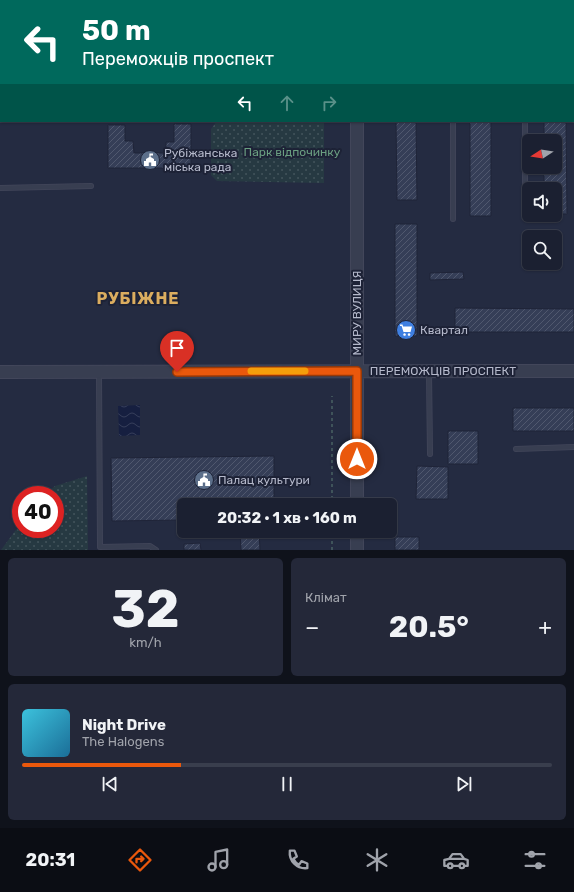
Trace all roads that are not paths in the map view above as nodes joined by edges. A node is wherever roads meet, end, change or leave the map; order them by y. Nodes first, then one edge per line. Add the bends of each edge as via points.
1 (357, 122) edge
2 (453, 122) edge
3 (525, 122) edge
4 (524, 182) edge
5 (91, 186) dead end
6 (0, 188) edge
7 (452, 219) dead end
8 (357, 371) junction
9 (428, 371) junction
10 (574, 371) edge
11 (0, 372) edge
12 (99, 372) junction
13 (574, 447) edge
14 (516, 449) dead end
15 (430, 454) dead end
16 (357, 498) edge
17 (357, 538) edge
18 (156, 550) edge
19 (357, 550) edge

1 - 8 street, МИРУ ВУЛИЦЯ
2 - 7 lane
3 - 4 lane
5 - 6 lane
8 - 9 street, ПЕРЕМОЖЦІВ ПРОСПЕКТ
8 - 12 street, ПЕРЕМОЖЦІВ ПРОСПЕКТ
8 - 16 street, МИРУ ВУЛИЦЯ
9 - 10 street, ПЕРЕМОЖЦІВ ПРОСПЕКТ
9 - 15 lane
11 - 12 street, ПЕРЕМОЖЦІВ ПРОСПЕКТ
12 - 18 lane via 100,546 150,546
13 - 14 lane
17 - 19 street

